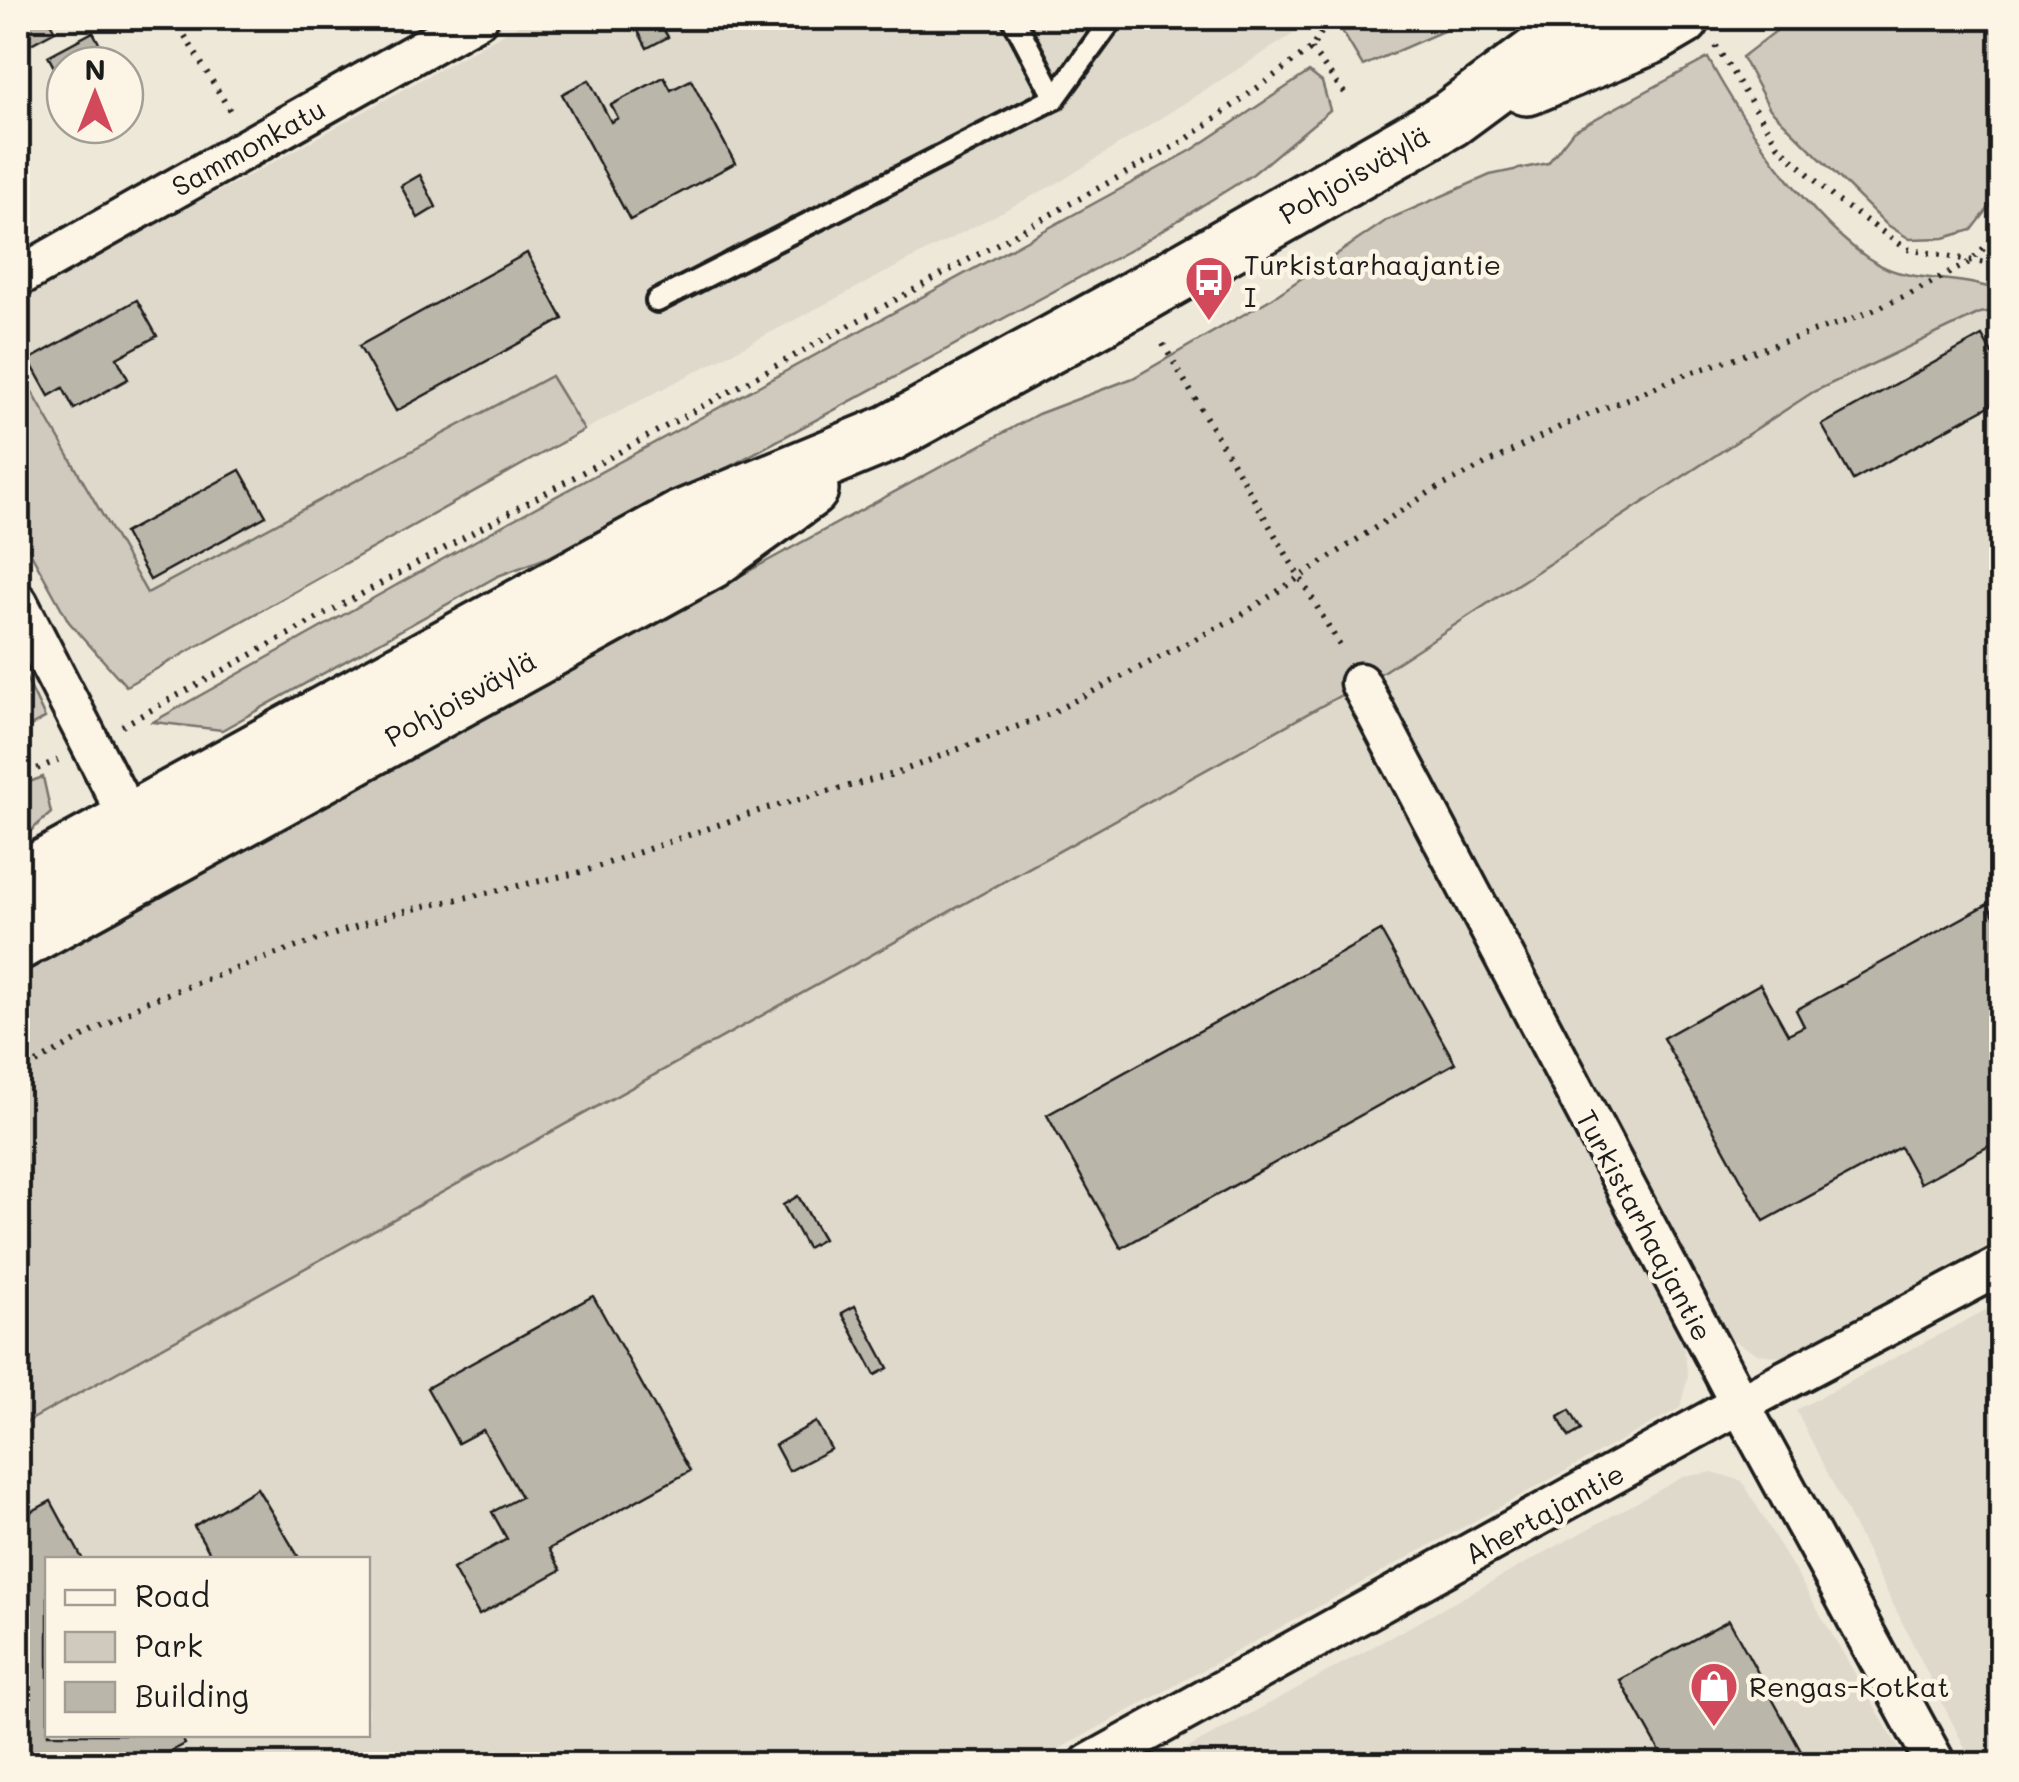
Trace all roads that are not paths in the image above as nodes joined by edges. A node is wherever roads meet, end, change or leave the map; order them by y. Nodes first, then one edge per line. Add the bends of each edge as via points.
1 (478, 18) edge
2 (1013, 18) edge
3 (1112, 18) edge
4 (1587, 18) edge
5 (1698, 31) edge
6 (1055, 98) junction
7 (1450, 119) junction
8 (18, 276) edge
9 (658, 301) dead end
10 (890, 432) junction
11 (18, 603) edge
12 (1360, 682) road end
13 (129, 818) junction
14 (154, 866) junction
15 (18, 882) edge
16 (18, 942) edge
17 (2002, 1265) edge
18 (1740, 1404) junction
19 (1089, 1764) edge
20 (1936, 1764) edge

1 - 8 street, Sammonkatu
2 - 6 lane
3 - 6 lane
4 - 7 main road, Pohjoisväylä
5 - 7 main road, Pohjoisväylä via 1653,35
6 - 9 lane
7 - 10 main road, Pohjoisväylä
10 - 13 main road, Pohjoisväylä via 681,520
10 - 14 main road, Pohjoisväylä via 710,560
11 - 13 street
12 - 18 street, Turkistarhaajantie
13 - 14 street
13 - 15 main road, Pohjoisväylä
14 - 16 main road, Pohjoisväylä
17 - 18 street, Ahertajantie
18 - 19 street, Ahertajantie
18 - 20 street, Turkistarhaajantie

